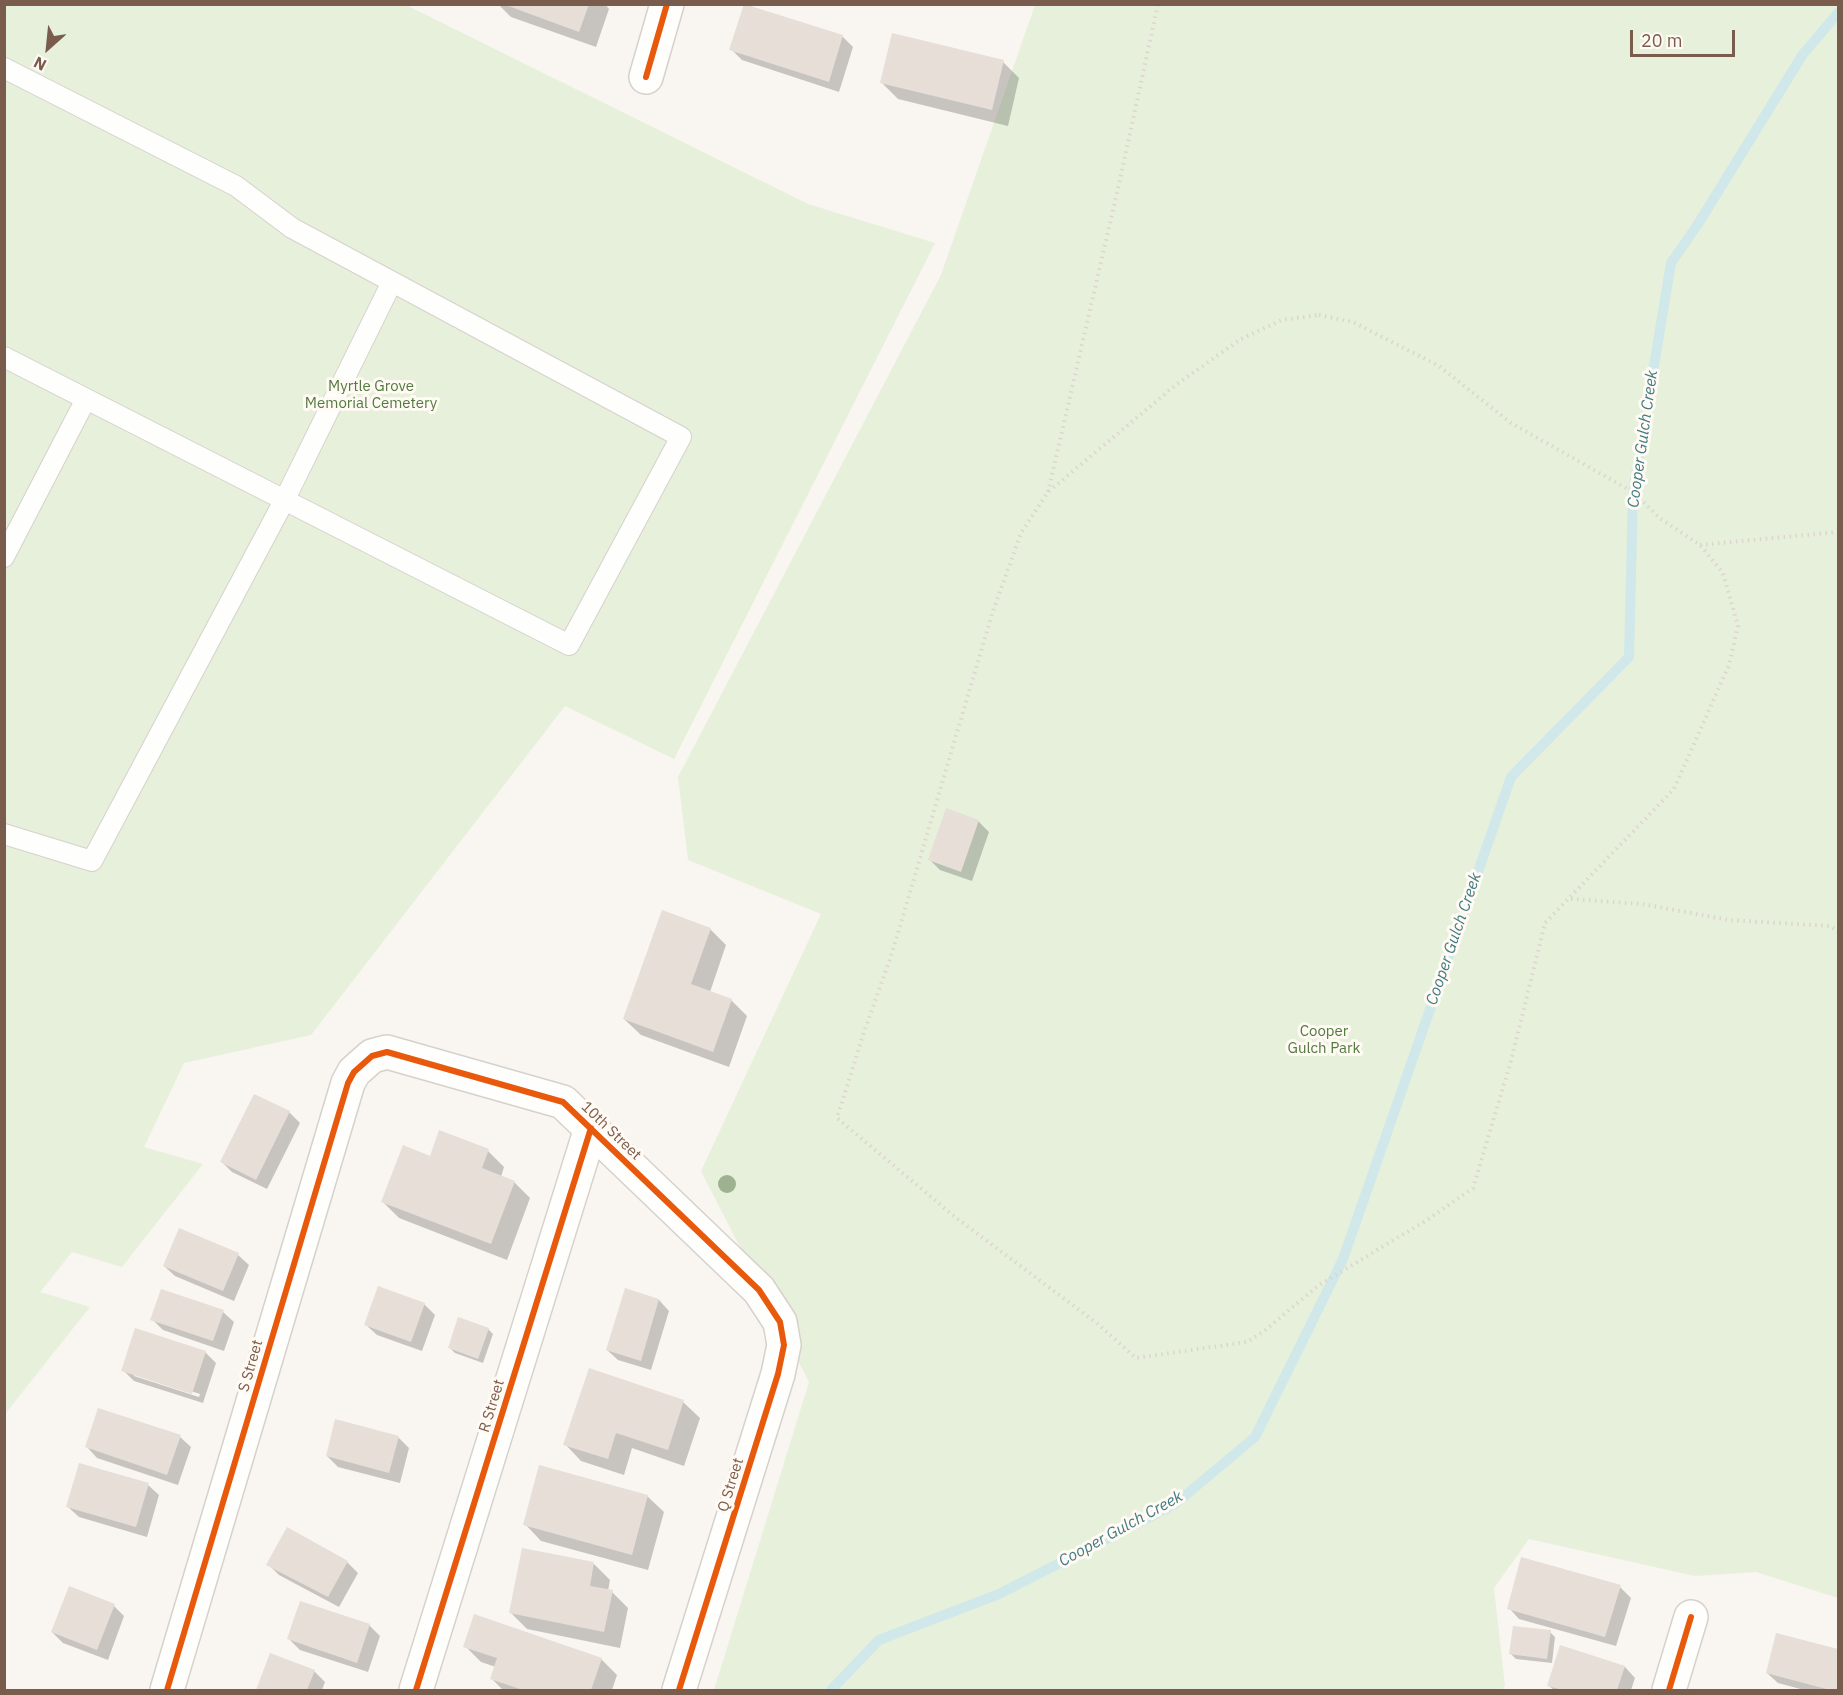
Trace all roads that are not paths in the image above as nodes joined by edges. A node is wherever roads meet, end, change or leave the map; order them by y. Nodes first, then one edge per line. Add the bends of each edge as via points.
1 (667, 4) edge
2 (4, 68) edge
3 (646, 77) dead end
4 (392, 282) junction
5 (4, 357) edge
6 (86, 399) junction
7 (284, 501) junction
8 (4, 556) edge
9 (4, 834) edge
10 (372, 1056) joint
11 (591, 1128) junction
12 (759, 1290) joint
13 (1691, 1617) dead end
14 (167, 1690) edge
15 (416, 1690) edge
16 (679, 1690) edge
17 (1669, 1690) edge

1 - 3 street
2 - 4 lane via 236,186 292,228
4 - 7 lane
4 - 7 lane via 681,437 569,645
5 - 6 lane
6 - 7 lane
6 - 8 lane
7 - 9 lane via 92,861
10 - 11 street, 10th Street via 387,1052 401,1055 563,1102
10 - 14 street, S Street via 348,1083
11 - 12 street, 10th Street
11 - 15 street, R Street
12 - 16 street, Q Street via 780,1322 784,1345
13 - 17 street

